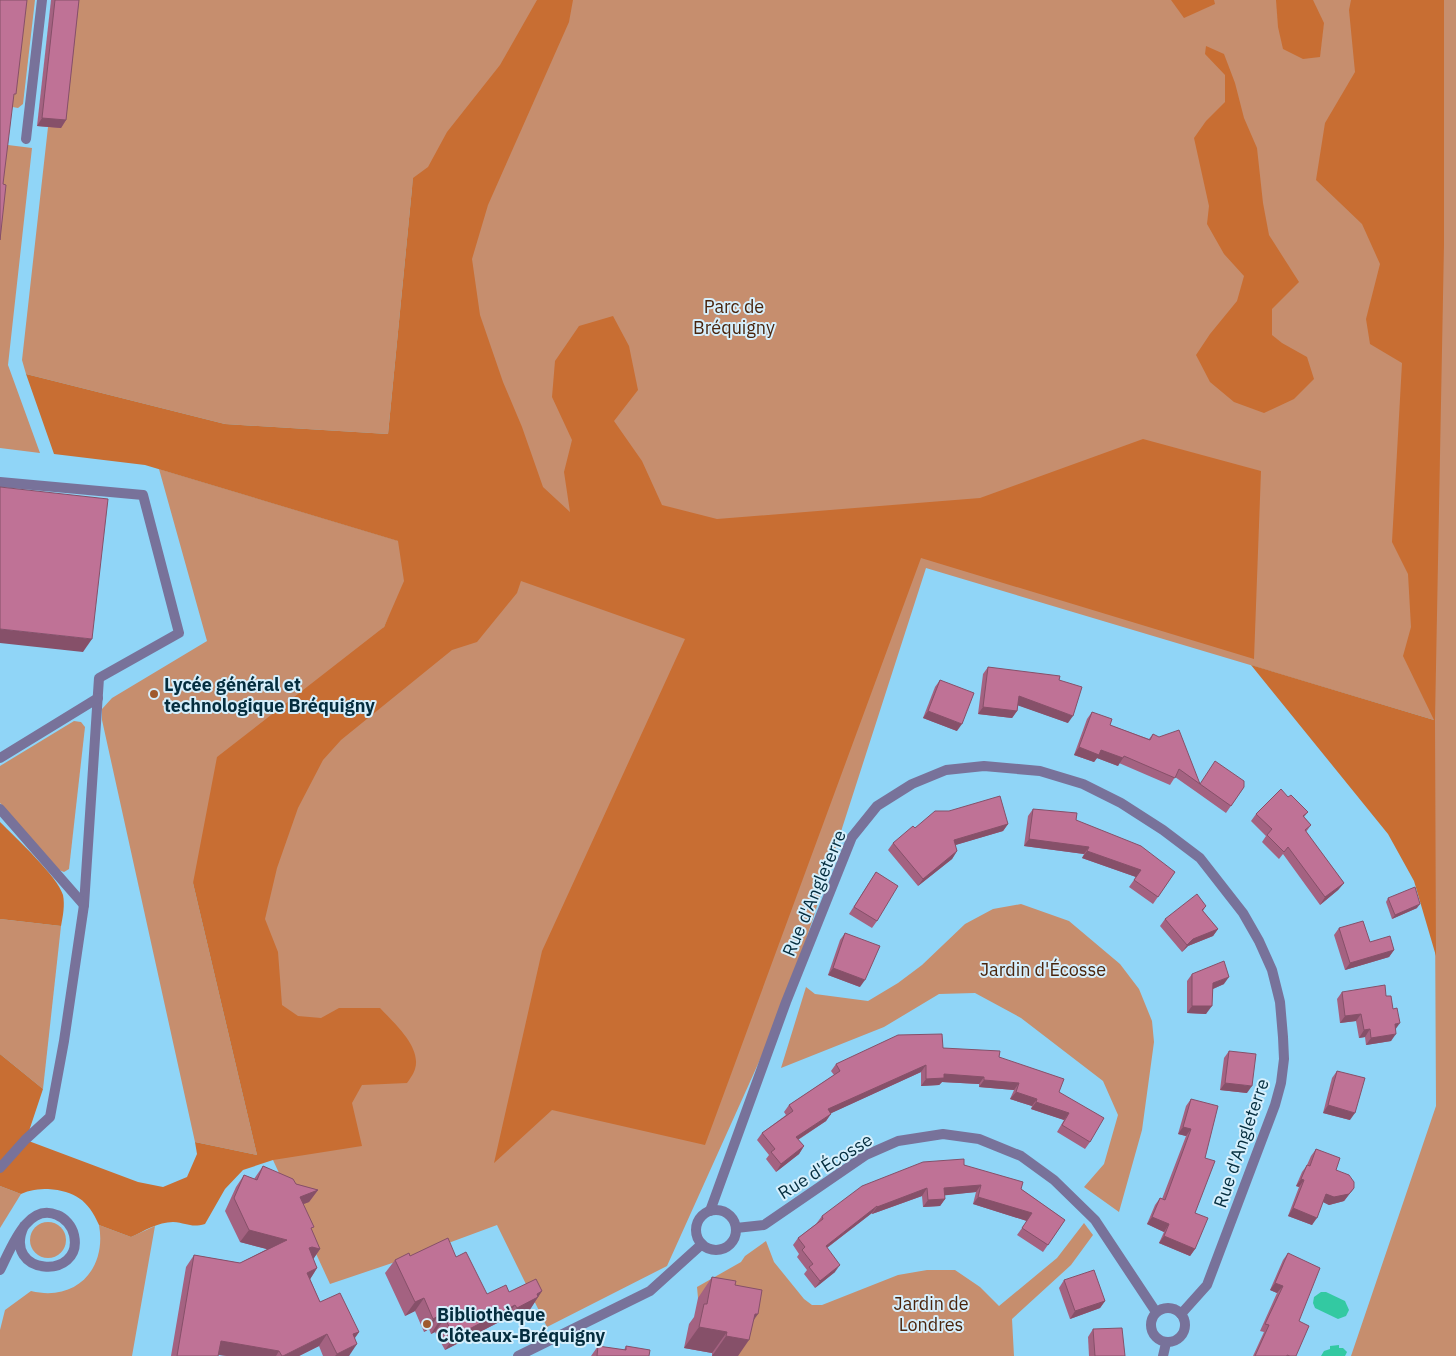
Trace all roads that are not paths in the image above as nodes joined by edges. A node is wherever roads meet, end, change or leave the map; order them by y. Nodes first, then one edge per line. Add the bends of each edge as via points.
1 (42, 0) edge
2 (26, 139) dead end
3 (0, 482) edge
4 (98, 698) junction
5 (0, 758) edge
6 (0, 809) edge
7 (84, 905) junction
8 (0, 1168) edge
9 (710, 1211) junction
10 (24, 1226) junction
11 (736, 1228) junction
12 (702, 1244) junction
13 (0, 1270) edge
14 (1156, 1312) junction
15 (1181, 1314) junction
16 (1166, 1343) junction
17 (518, 1356) edge
18 (1163, 1356) edge

1 - 2 street
3 - 4 street via 143,495 179,633 99,678
4 - 5 street
4 - 7 street
6 - 7 street
7 - 8 street via 50,1117
9 - 11 street via 724,1212
9 - 12 street via 703,1215 696,1230
9 - 15 street, Rue d'Angleterre via 786,1002 852,837 877,806 912,784 946,770 984,766 1040,771 1083,784 1121,803 1200,858 1242,913 1272,970 1284,1036 1281,1082 1275,1105 1207,1285
10 - 10 street via 38,1214 56,1214 64,1219 74,1234 72,1252 66,1260 52,1267 32,1263 26,1259 20,1246 20,1232
10 - 13 street
11 - 12 street via 731,1244 725,1248 709,1249
11 - 14 street, Rue d'Écosse via 764,1225 866,1155 898,1141 943,1134 979,1139 1021,1156 1054,1180 1095,1220
12 - 17 street via 650,1292
14 - 15 street via 1166,1308
14 - 16 street via 1150,1322 1152,1334
15 - 16 street via 1185,1325 1182,1336
16 - 18 street

